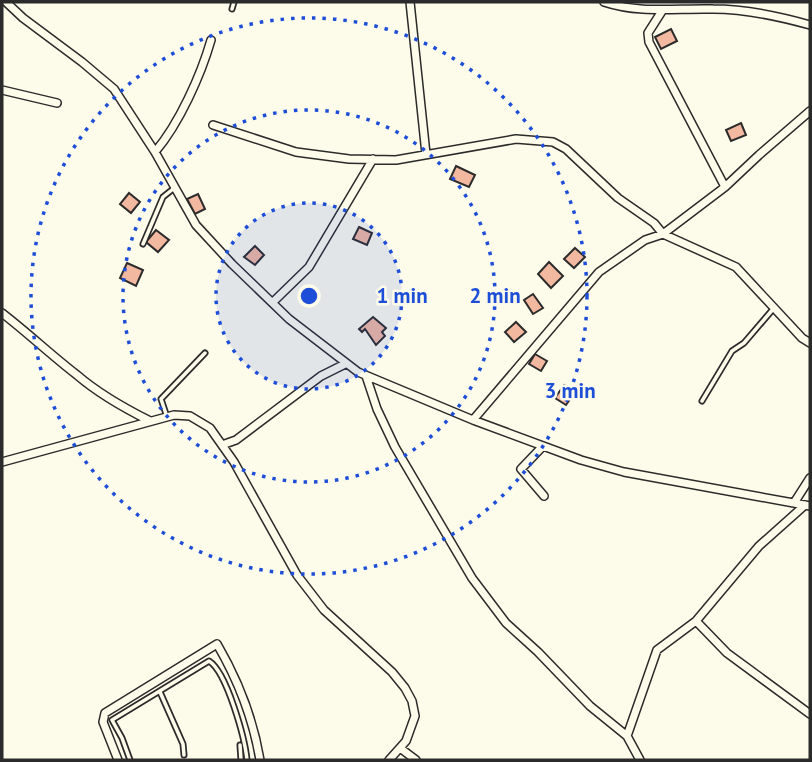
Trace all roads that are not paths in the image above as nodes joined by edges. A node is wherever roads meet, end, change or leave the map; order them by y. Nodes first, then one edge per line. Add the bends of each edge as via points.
1 (6, 2) edge
2 (234, 2) edge
3 (410, 2) edge
4 (604, 2) edge
5 (233, 9) dead end
6 (662, 11) junction
7 (810, 25) edge
8 (211, 40) dead end
9 (2, 90) edge
10 (57, 103) dead end
11 (810, 111) edge
12 (213, 125) dead end
13 (155, 152) junction
14 (426, 154) junction
15 (373, 159) junction
16 (725, 187) junction
17 (174, 188) junction
18 (663, 234) junction
19 (143, 244) dead end
20 (273, 302) junction
21 (774, 308) junction
22 (2, 313) edge
23 (810, 343) edge
24 (205, 353) dead end
25 (345, 364) junction
26 (366, 376) junction
27 (702, 401) dead end
28 (167, 417) junction
29 (151, 421) junction
30 (473, 421) junction
31 (222, 444) junction
32 (543, 446) junction
33 (2, 462) edge
34 (810, 478) edge
35 (544, 495) dead end
36 (794, 503) junction
37 (808, 506) edge
38 (696, 621) junction
39 (160, 692) junction
40 (810, 714) edge
41 (627, 736) junction
42 (240, 745) dead end
43 (400, 748) junction
44 (184, 755) dead end
45 (118, 760) edge
46 (130, 760) edge
47 (242, 760) edge
48 (247, 760) edge
49 (260, 760) edge
50 (389, 760) edge
51 (416, 760) edge
52 (640, 760) edge

1 - 13 street via 114,89
2 - 5 lane
3 - 14 street
4 - 6 street
6 - 7 street via 744,10
6 - 16 street via 648,33 649,42
8 - 13 street via 198,78
9 - 10 street
11 - 16 street
12 - 15 street via 323,158
13 - 17 street
14 - 15 street
14 - 18 street via 516,139 553,142
15 - 20 street via 309,267
16 - 18 street
17 - 19 lane via 163,197
17 - 20 street via 197,225
18 - 21 street via 736,267
18 - 30 street via 645,240 599,272
20 - 25 street
21 - 23 street
21 - 27 lane via 733,351
22 - 29 street via 101,393
24 - 28 lane via 162,400
25 - 26 street
25 - 31 street via 321,376 236,440
26 - 30 street
26 - 41 street via 395,447 472,578 506,623
28 - 29 street
28 - 31 street via 190,416 210,428
29 - 33 street
30 - 32 street
31 - 43 street via 298,575 324,610 405,688 415,716
32 - 35 street via 521,469
32 - 36 street via 624,472
34 - 36 street
36 - 37 street
37 - 38 street via 759,546
38 - 40 street via 727,653
38 - 41 street via 657,650
39 - 44 lane
39 - 46 lane via 112,720
39 - 48 lane via 212,662 237,714
41 - 52 street
42 - 47 lane
43 - 50 street
43 - 51 street
45 - 49 street via 103,722 105,713 218,643 245,703

